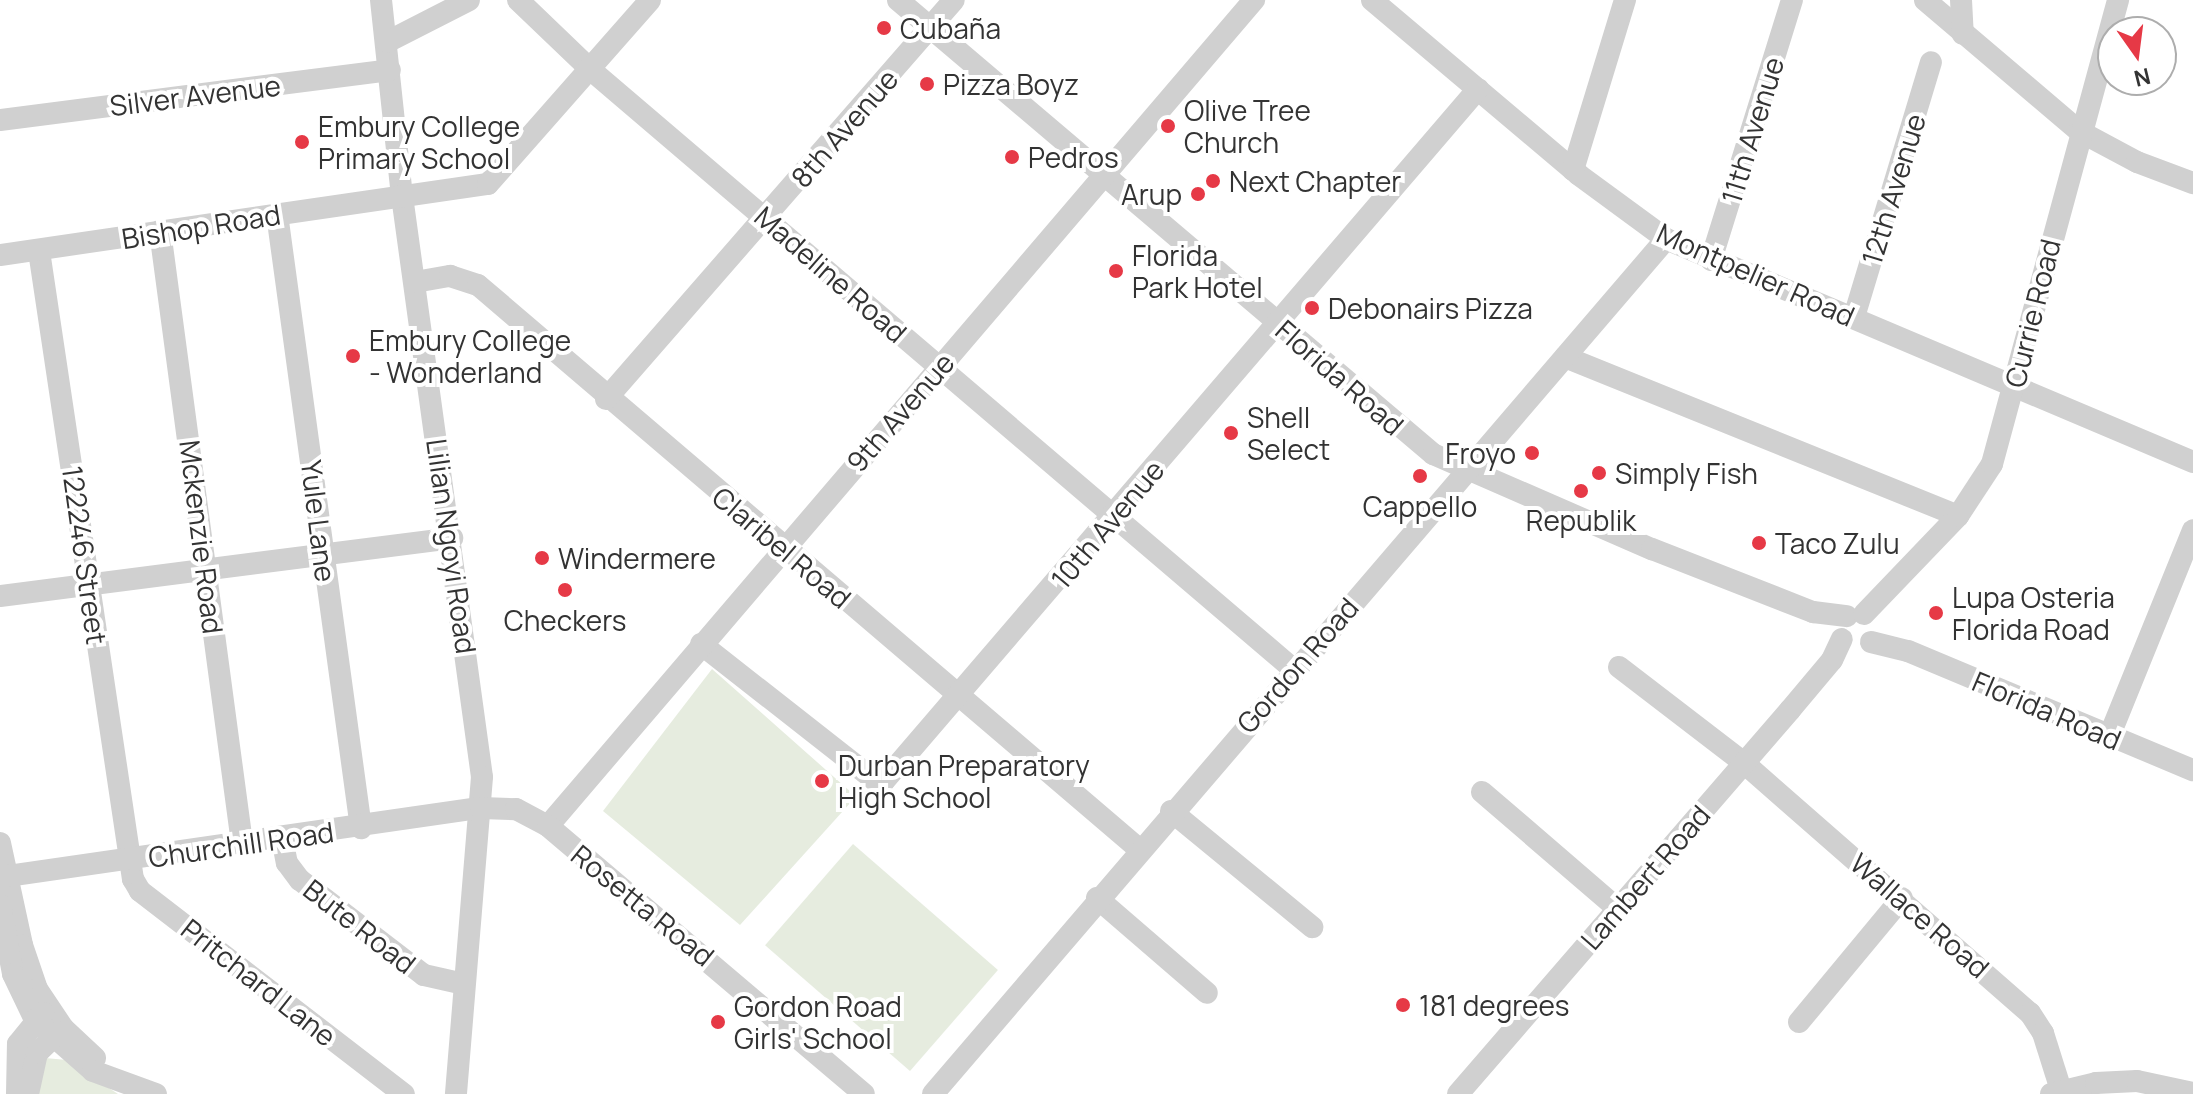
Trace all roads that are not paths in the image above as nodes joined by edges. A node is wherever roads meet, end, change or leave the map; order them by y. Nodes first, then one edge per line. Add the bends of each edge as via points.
1 (381, 0) edge
2 (469, 0) edge
3 (518, 0) edge
4 (650, 0) edge
5 (898, 0) edge
6 (954, 0) edge
7 (1254, 0) edge
8 (1372, 0) edge
9 (1625, 0) edge
10 (1792, 0) edge
11 (1925, 0) edge
12 (1961, 0) edge
13 (2118, 0) edge
14 (930, 28) junction
15 (1963, 34) junction
16 (387, 42) junction
17 (1931, 62) dead end
18 (390, 70) junction
19 (591, 70) junction
20 (1478, 89) junction
21 (0, 120) edge
22 (2079, 131) junction
23 (1573, 170) junction
24 (1104, 176) junction
25 (2193, 183) edge
26 (402, 196) junction
27 (277, 214) junction
28 (766, 218) junction
29 (160, 231) junction
30 (1666, 239) junction
31 (39, 251) junction
32 (0, 255) edge
33 (1711, 260) junction
34 (415, 282) junction
35 (1854, 317) junction
36 (1279, 323) junction
37 (1565, 357) junction
38 (940, 366) junction
39 (2012, 384) junction
40 (606, 399) junction
41 (2193, 462) edge
42 (1465, 472) junction
43 (1113, 516) junction
44 (1958, 516) junction
45 (2193, 530) edge
46 (452, 538) junction
47 (783, 548) junction
48 (323, 555) junction
49 (206, 569) junction
50 (90, 583) junction
51 (0, 596) edge
52 (1855, 634) junction
53 (701, 644) junction
54 (1619, 667) dead end
55 (1293, 669) junction
56 (959, 697) junction
57 (2109, 737) junction
58 (1744, 763) junction
59 (2193, 770) edge
60 (1482, 792) dead end
61 (481, 808) junction
62 (1171, 811) junction
63 (548, 826) junction
64 (361, 828) junction
65 (282, 838) junction
66 (242, 843) junction
67 (1139, 849) junction
68 (126, 860) junction
69 (3, 864) edge
70 (1097, 898) junction
71 (1902, 898) junction
72 (0, 905) edge
73 (1618, 909) junction
74 (1312, 927) dead end
75 (6, 946) junction
76 (0, 974) edge
77 (464, 984) junction
78 (1207, 993) dead end
79 (41, 1014) junction
80 (1799, 1022) dead end
81 (57, 1034) junction
82 (2056, 1092) edge
83 (2193, 1093) edge
84 (17, 1094) edge
85 (28, 1094) edge
86 (156, 1094) edge
87 (404, 1094) edge
88 (456, 1094) edge
89 (864, 1094) edge
90 (933, 1094) edge
91 (1458, 1094) edge

1 - 16 street, Lilian Ngoyi Road
2 - 16 street
3 - 19 street, Madeline Road
4 - 19 street, Bishop Road
5 - 14 street, Florida Road
6 - 14 street, 8th Avenue
7 - 24 street, 9th Avenue
8 - 20 street, Montpelier Road
9 - 23 street
10 - 33 street, 11th Avenue
11 - 15 street
12 - 15 street
13 - 22 street, Currie Road
14 - 24 street, Florida Road
14 - 28 street, 8th Avenue
15 - 22 street
16 - 18 street, Lilian Ngoyi Road
17 - 35 street, 12th Avenue
18 - 21 street, Silver Avenue
18 - 26 street, Lilian Ngoyi Road
19 - 26 street, Bishop Road via 488,184
19 - 28 street, Madeline Road
20 - 23 street, Montpelier Road
20 - 36 street, 10th Avenue
22 - 25 street via 2137,162
22 - 39 street, Currie Road
23 - 30 street, Montpelier Road
24 - 36 street, Florida Road
24 - 38 street, 9th Avenue
26 - 27 street, Bishop Road
26 - 34 street, Lilian Ngoyi Road
27 - 29 street, Bishop Road
27 - 48 street, Yule Lane
28 - 38 street, Madeline Road
28 - 40 street, 8th Avenue
29 - 31 street, Bishop Road
29 - 49 street, Mckenzie Road
30 - 33 street, Montpelier Road
30 - 37 street, Gordon Road
31 - 32 street, Bishop Road
31 - 50 street, 122246 Street
33 - 35 street, Montpelier Road
34 - 40 street, Claribel Road via 450,276 478,285
34 - 46 street, Lilian Ngoyi Road
35 - 39 street, Montpelier Road
36 - 42 street, Florida Road via 1410,438
36 - 43 street, 10th Avenue
37 - 42 street, Gordon Road
37 - 44 street
38 - 43 street, Madeline Road
38 - 47 street, 9th Avenue
39 - 41 street, Montpelier Road
39 - 44 street, Currie Road via 1998,450
40 - 47 street, Claribel Road
42 - 52 street, Florida Road via 1813,612
42 - 55 street, Gordon Road
43 - 55 street, Madeline Road
43 - 56 street, 10th Avenue
44 - 52 street, Currie Road
45 - 57 street
46 - 48 street
46 - 61 street, Lilian Ngoyi Road
47 - 53 street, 9th Avenue
47 - 56 street, Claribel Road
48 - 49 street
48 - 64 street, Yule Lane
49 - 50 street
49 - 66 street, Mckenzie Road
50 - 51 street
50 - 68 street, 122246 Street
52 - 57 street, Florida Road
52 - 58 street, Lambert Road
53 - 56 street, 10th Avenue via 877,782 891,776
53 - 63 street, 9th Avenue
54 - 58 street, Wallace Road
55 - 62 street, Gordon Road
56 - 67 street, Claribel Road
57 - 59 street, Florida Road
58 - 71 street, Wallace Road
58 - 73 street, Lambert Road
60 - 73 street
61 - 63 street, Rosetta Road via 516,809
61 - 64 street, Churchill Road
61 - 77 street, Lilian Ngoyi Road
62 - 67 street, Gordon Road
62 - 74 street
63 - 89 street, Rosetta Road
64 - 65 street, Churchill Road
65 - 66 street, Churchill Road
65 - 77 street, Bute Road via 287,863 300,880 424,975
66 - 68 street, Churchill Road
67 - 70 street, Gordon Road
68 - 69 street, Churchill Road
68 - 87 street, Pritchard Lane via 140,891
69 - 79 street
70 - 78 street
70 - 90 street, Gordon Road
71 - 80 street
71 - 82 street, Wallace Road via 2030,1013 2043,1033
72 - 75 street
73 - 91 street, Lambert Road
75 - 76 street
75 - 79 street
77 - 88 street, Lilian Ngoyi Road
79 - 81 street
79 - 84 street via 18,1044
81 - 85 street via 31,1067
81 - 86 street via 105,1071
82 - 83 street via 2137,1081

